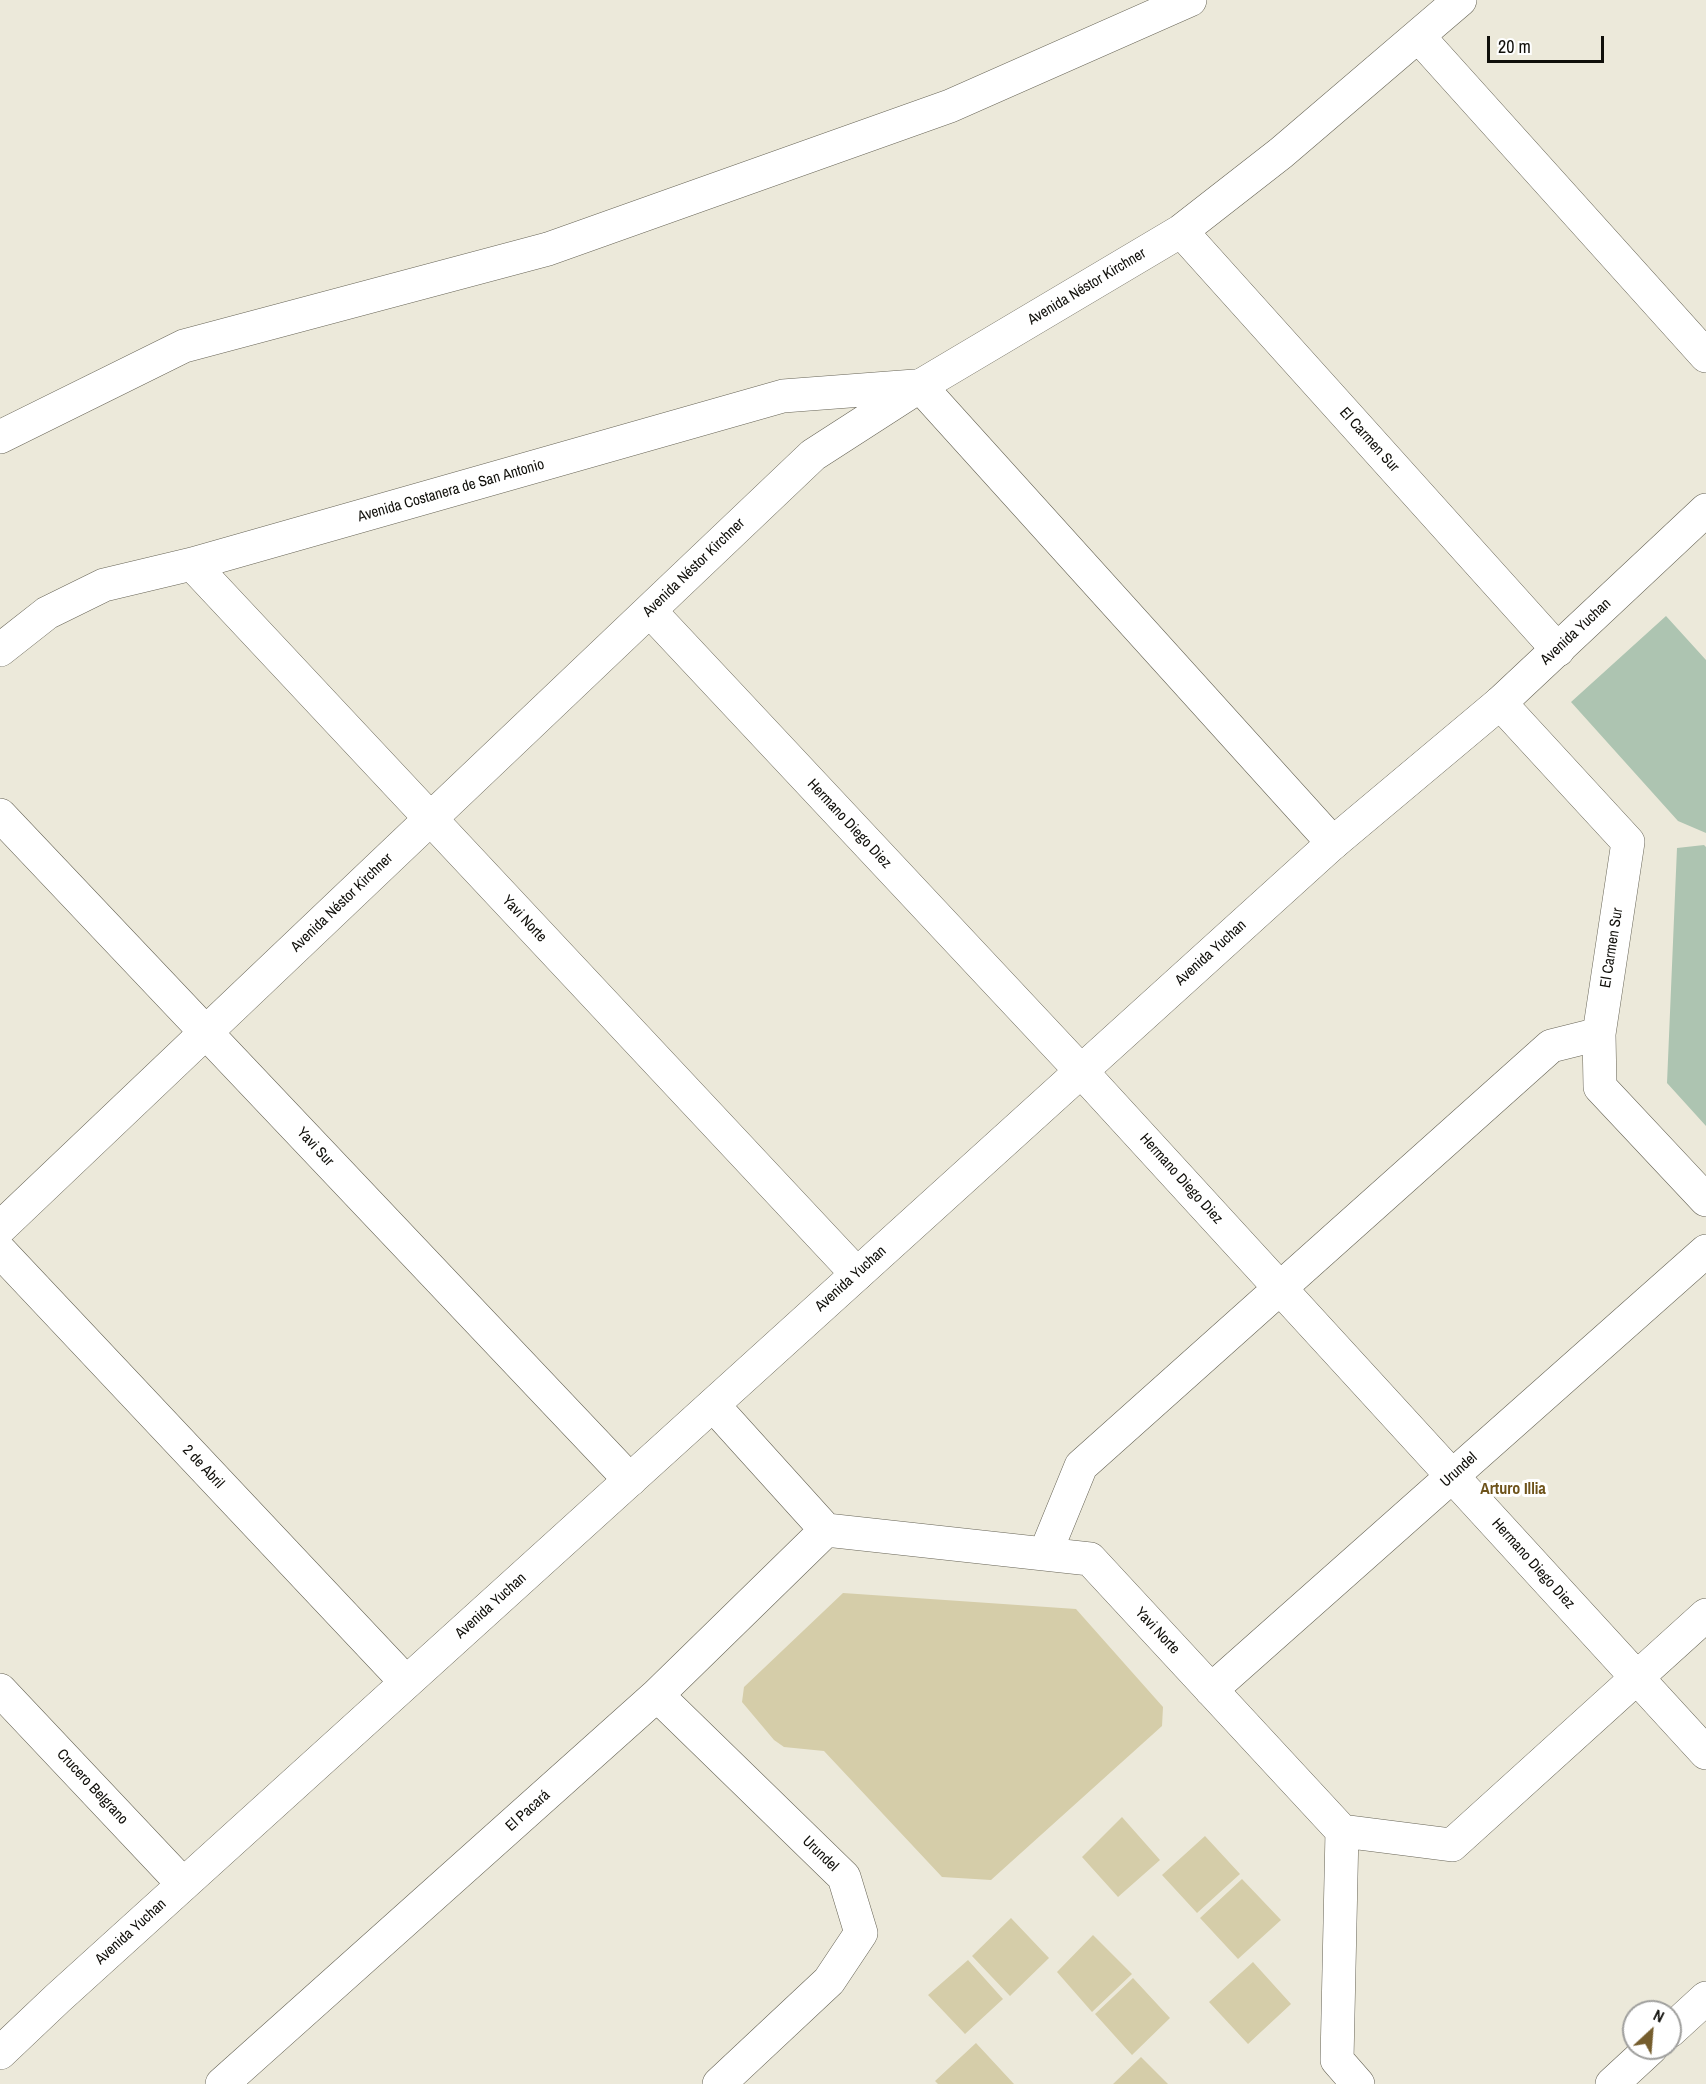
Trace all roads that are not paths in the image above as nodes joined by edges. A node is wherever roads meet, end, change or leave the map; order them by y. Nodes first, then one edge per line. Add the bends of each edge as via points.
1 (1190, 0) edge
2 (1460, 0) edge
3 (1419, 37) junction
4 (1181, 231) junction
5 (1706, 356) edge
6 (920, 386) junction
7 (0, 437) edge
8 (1706, 510) edge
9 (192, 564) junction
10 (650, 611) junction
11 (0, 650) edge
12 (1558, 650) junction
13 (1500, 703) junction
14 (0, 815) edge
15 (430, 819) junction
16 (1333, 843) junction
17 (207, 1032) junction
18 (1599, 1034) junction
19 (1081, 1071) junction
20 (1706, 1200) edge
21 (0, 1228) edge
22 (0, 1251) edge
23 (1706, 1251) edge
24 (857, 1274) junction
25 (1280, 1288) junction
26 (713, 1404) junction
27 (1452, 1476) junction
28 (630, 1480) junction
29 (826, 1530) junction
30 (1045, 1554) junction
31 (1706, 1615) edge
32 (1637, 1678) junction
33 (406, 1682) junction
34 (0, 1689) edge
35 (1211, 1690) junction
36 (657, 1695) junction
37 (1706, 1753) edge
38 (1342, 1831) junction
39 (183, 1884) junction
40 (1706, 1998) edge
41 (1682, 2020) edge
42 (0, 2053) edge
43 (1638, 2060) edge
44 (222, 2084) edge
45 (719, 2084) edge
46 (1358, 2084) edge
47 (1612, 2084) edge

1 - 7 street via 950,106 548,249 184,346
2 - 3 street, Avenida Néstor Kirchner
3 - 4 street, Avenida Néstor Kirchner
3 - 5 street
4 - 6 street, Avenida Néstor Kirchner
4 - 12 street, El Carmen Sur
6 - 9 street, Avenida Costanera de San Antonio via 783,396
6 - 10 street, Avenida Néstor Kirchner via 813,455
6 - 16 street
8 - 12 street, Avenida Yuchan
9 - 11 street, Avenida Costanera de San Antonio via 105,585 47,614
9 - 15 street, Yavi Norte
10 - 15 street, Avenida Néstor Kirchner
10 - 19 street, Hermano Diego Diez
12 - 13 street, Avenida Yuchan
13 - 16 street, Avenida Yuchan
13 - 18 street, El Carmen Sur via 1628,842
14 - 17 street, Yavi Sur
15 - 17 street, Avenida Néstor Kirchner
15 - 24 street, Yavi Norte
16 - 19 street, Avenida Yuchan
17 - 21 street, Avenida Néstor Kirchner
17 - 28 street, Yavi Sur
18 - 20 street, El Carmen Sur via 1600,1087
18 - 25 street via 1551,1046
19 - 24 street, Avenida Yuchan
19 - 25 street, Hermano Diego Diez
22 - 33 street, 2 de Abril
23 - 27 street, Urundel
24 - 26 street, Avenida Yuchan
25 - 27 street, Hermano Diego Diez
25 - 30 street via 1081,1466
26 - 28 street, Avenida Yuchan
26 - 29 street
27 - 32 street, Hermano Diego Diez
27 - 35 street, Urundel
28 - 33 street, Avenida Yuchan
29 - 30 street, Yavi Norte
29 - 36 street, El Pacará
30 - 35 street, Yavi Norte via 1090,1559
31 - 32 street
32 - 37 street, Hermano Diego Diez
32 - 38 street via 1452,1845
33 - 39 street, Avenida Yuchan
34 - 39 street, Crucero Belgrano
35 - 38 street, Yavi Norte
36 - 44 street, El Pacará
36 - 45 street, Urundel via 844,1877 861,1933 829,1981
38 - 46 street via 1337,2060
39 - 42 street, Avenida Yuchan
40 - 41 street
43 - 47 street

